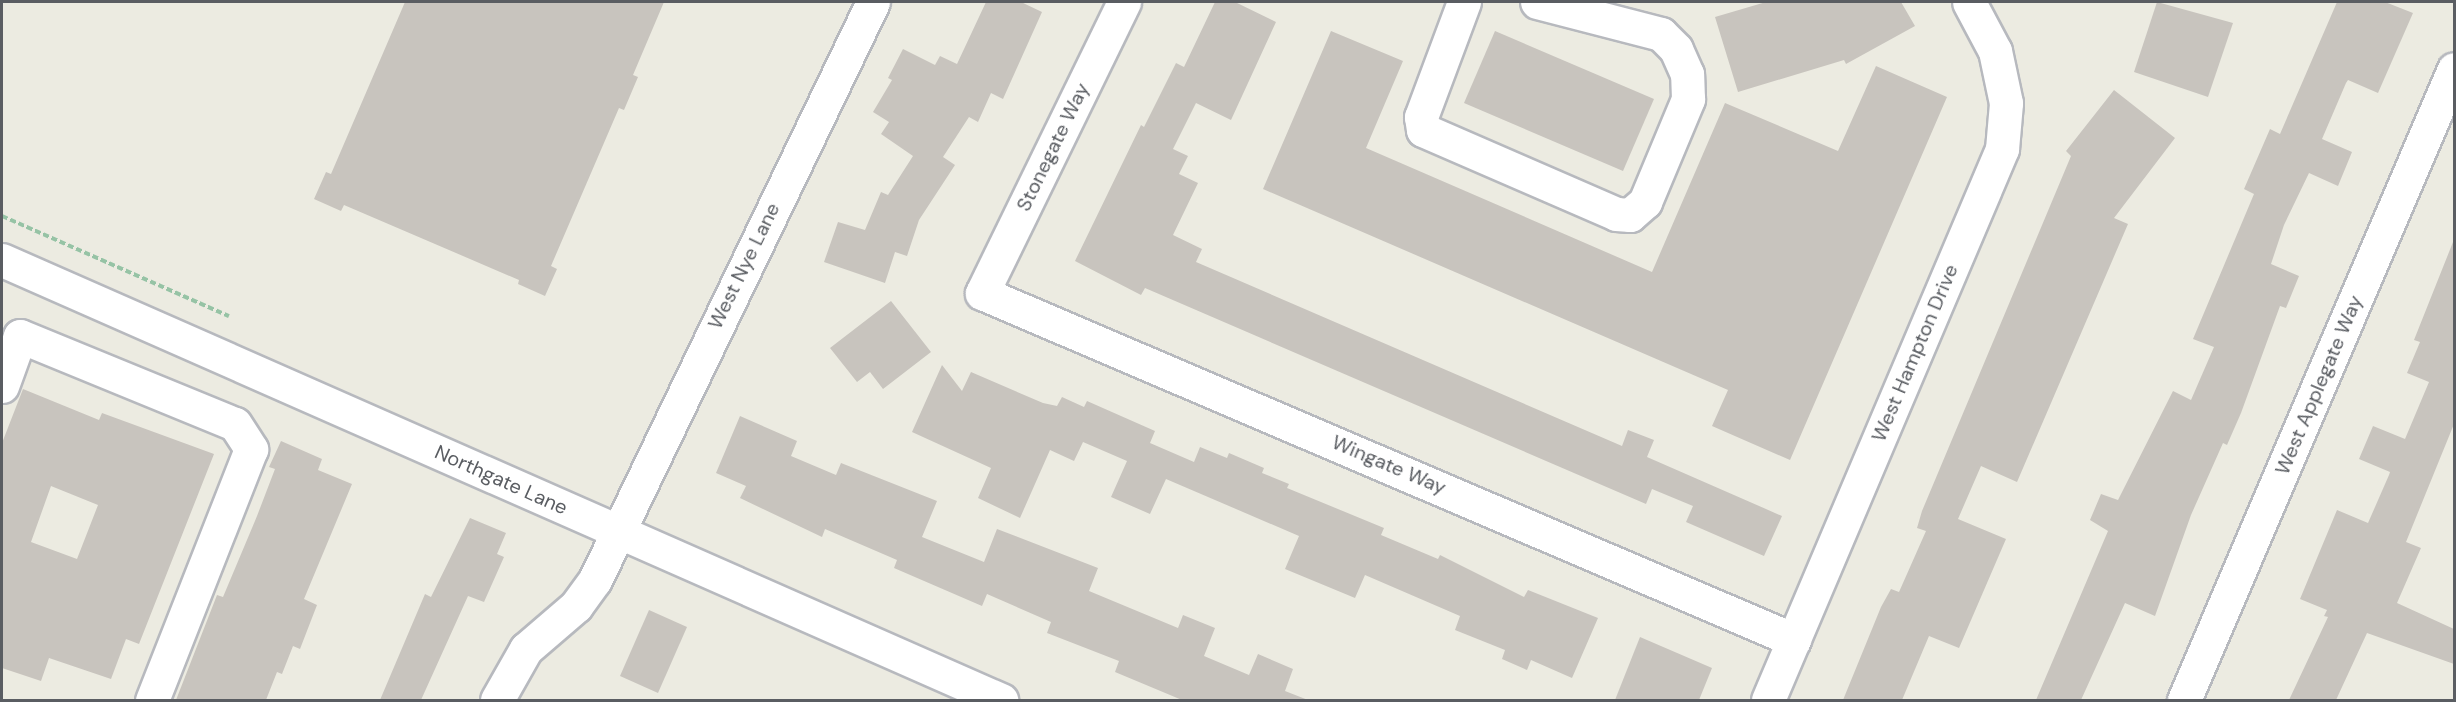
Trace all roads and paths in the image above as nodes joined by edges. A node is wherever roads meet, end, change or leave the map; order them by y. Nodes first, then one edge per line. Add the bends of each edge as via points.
1 (873, 2) edge
2 (1124, 2) edge
3 (1464, 2) edge
4 (1969, 2) edge
5 (1548, 3) edge
6 (2454, 69) edge
7 (2, 216) edge
8 (2, 260) edge
9 (982, 293) joint
10 (229, 316) dead end
11 (11, 332) edge
12 (2, 386) edge
13 (615, 531) junction
14 (1794, 640) junction
15 (152, 700) edge
16 (497, 700) edge
17 (1001, 700) edge
18 (1768, 700) edge
19 (2184, 700) edge

1 - 13 street, West Nye Lane
2 - 9 street, Stonegate Way
3 - 5 street via 1421,117 1423,130 1616,214 1630,214 1645,202 1688,99 1686,74 1676,49 1661,34
4 - 14 street, West Hampton Drive via 1995,51 2006,104 2002,149
6 - 19 street, West Applegate Way
7 - 10 path
8 - 13 street, Northgate Lane
9 - 14 street, Wingate Way
11 - 12 street
11 - 15 street via 235,424 251,449
13 - 16 street, West Nye Lane via 594,580 576,606 526,649
13 - 17 street, Northgate Lane
14 - 18 street, West Hampton Drive

